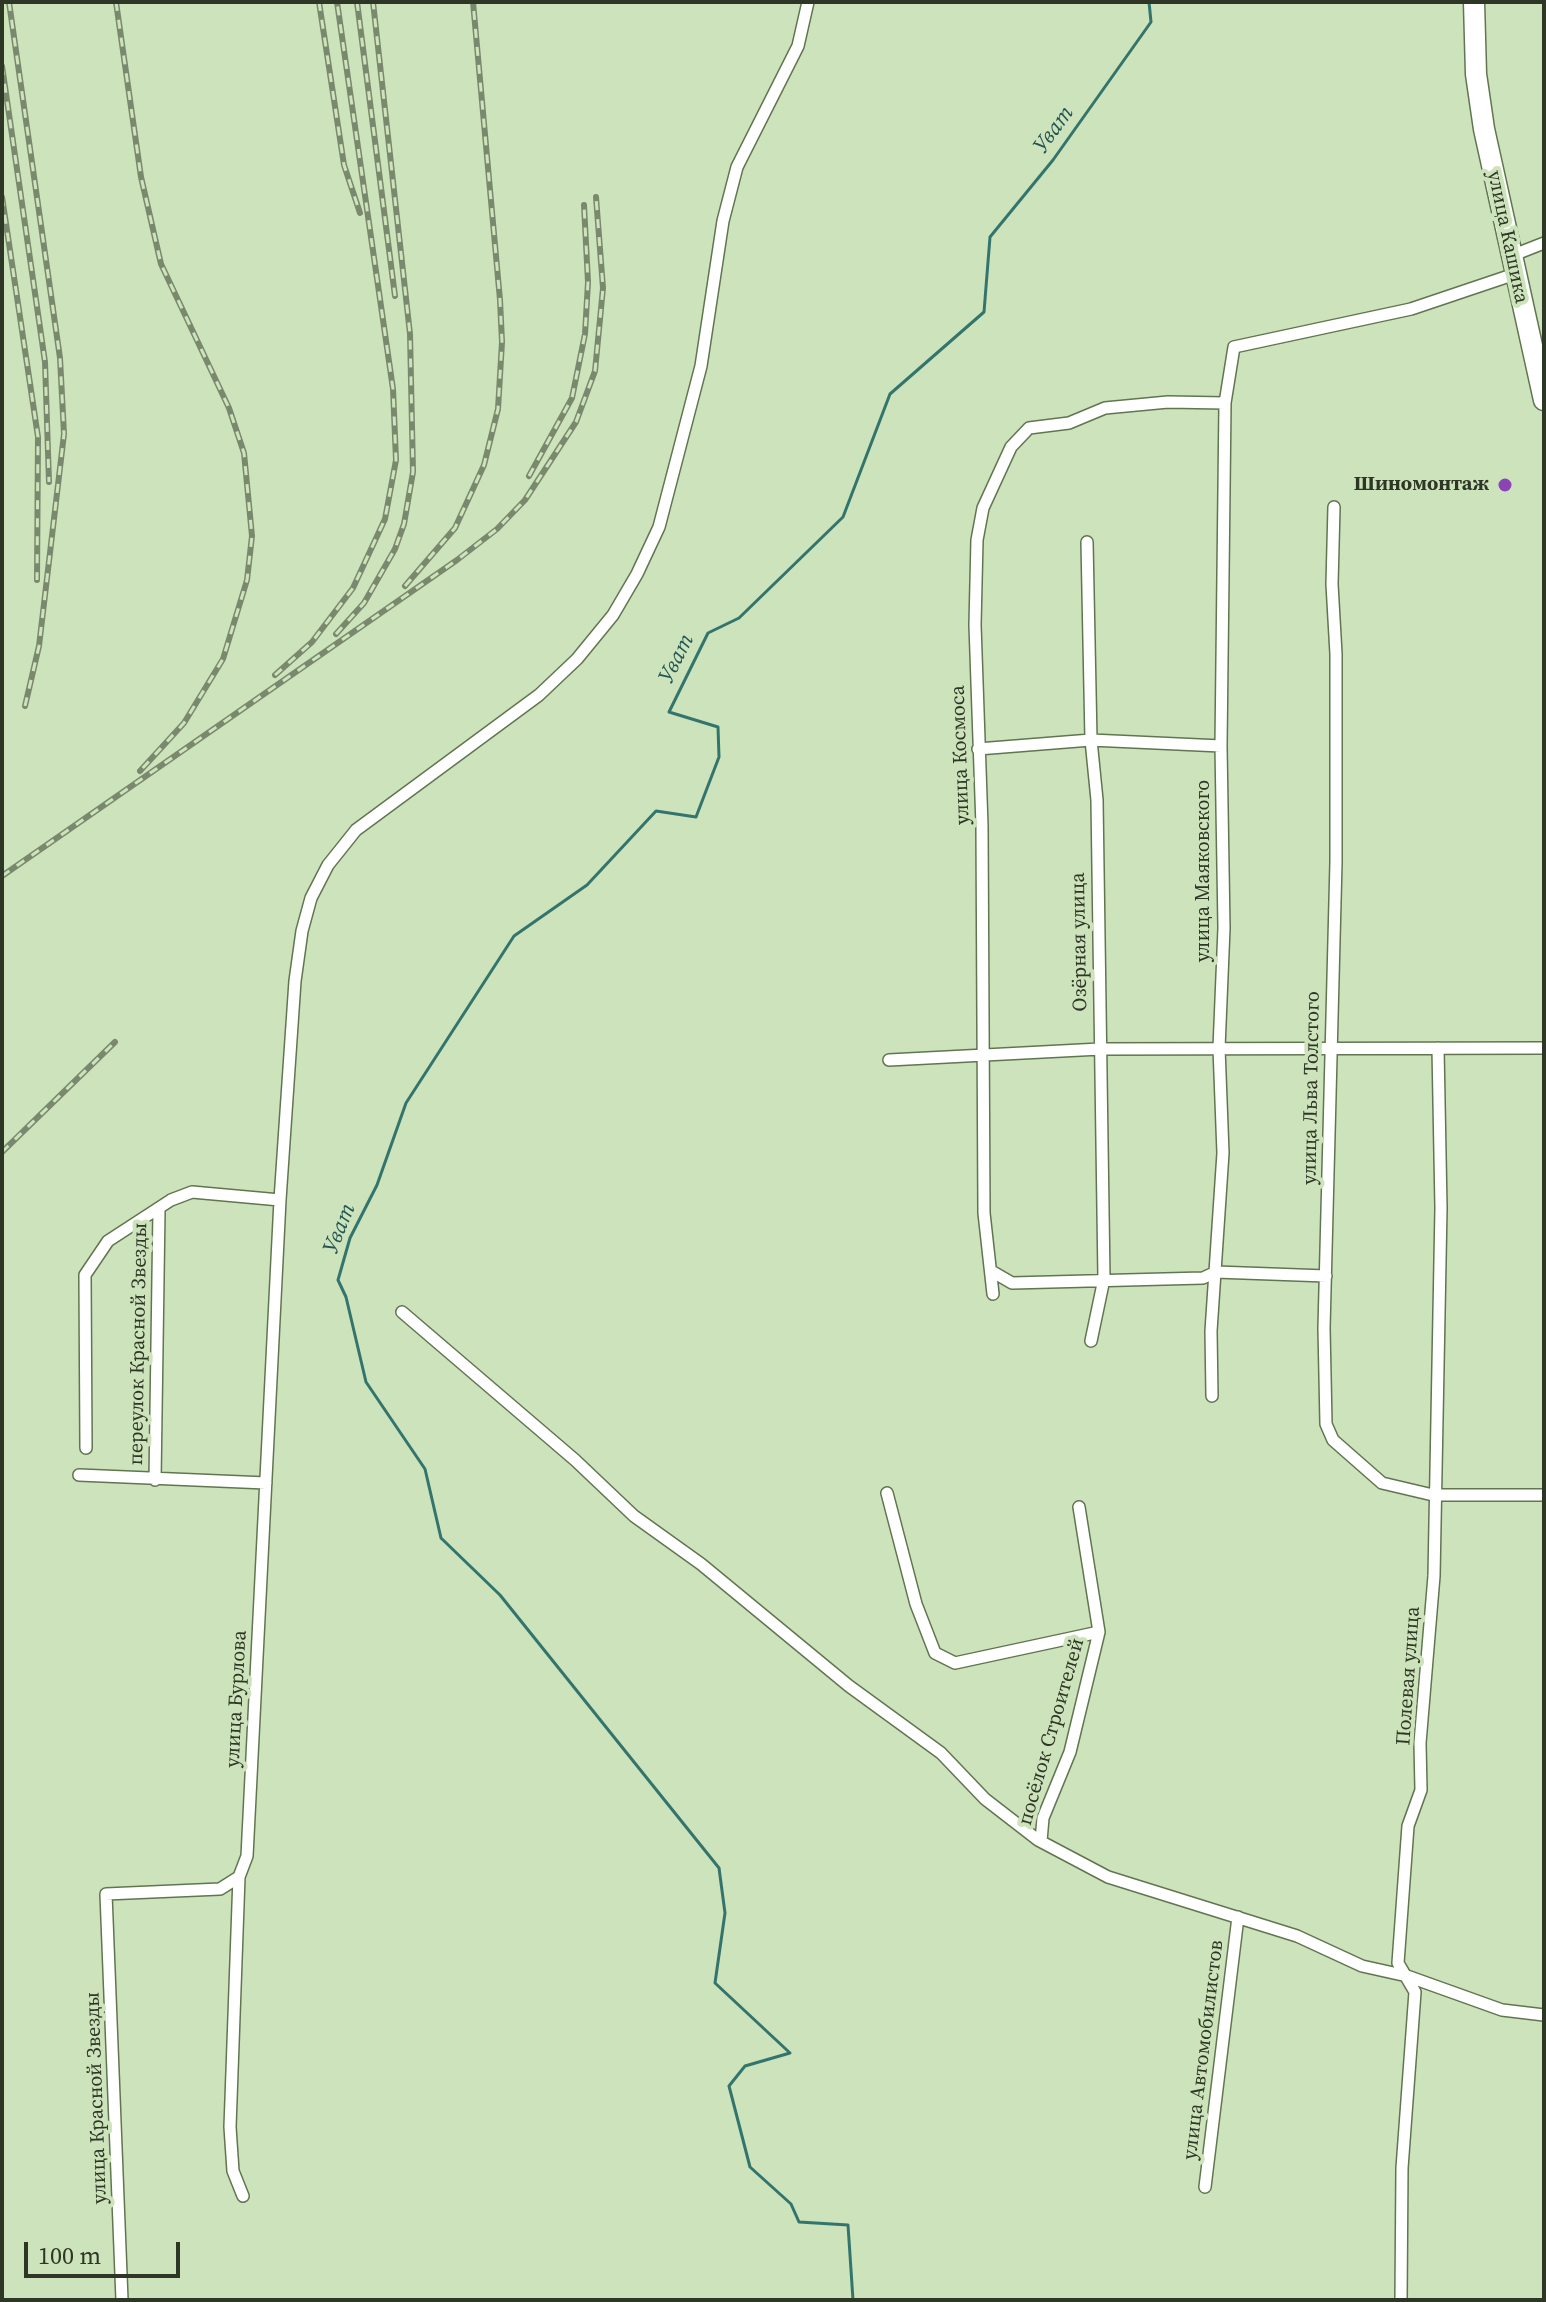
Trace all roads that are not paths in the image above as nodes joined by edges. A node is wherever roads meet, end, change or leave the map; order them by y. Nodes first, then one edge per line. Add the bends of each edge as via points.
1 (808, 2) edge
2 (1474, 2) edge
3 (1544, 243) edge
4 (1513, 265) junction
5 (1544, 400) edge
6 (1225, 403) junction
7 (1334, 507) dead end
8 (1087, 542) dead end
9 (1091, 740) junction
10 (1221, 746) junction
11 (978, 749) junction
12 (1330, 1047) junction
13 (1219, 1048) junction
14 (1438, 1048) junction
15 (1544, 1048) edge
16 (1100, 1049) junction
17 (985, 1054) junction
18 (889, 1060) dead end
19 (280, 1200) junction
20 (159, 1210) junction
21 (993, 1272) junction
22 (1216, 1272) junction
23 (1326, 1276) junction
24 (1104, 1279) junction
25 (993, 1294) dead end
26 (402, 1312) dead end
27 (1091, 1341) dead end
28 (1212, 1396) dead end
29 (86, 1448) dead end
30 (79, 1475) dead end
31 (155, 1480) junction
32 (266, 1483) junction
33 (887, 1493) dead end
34 (1433, 1495) junction
35 (1544, 1495) edge
36 (1079, 1507) dead end
37 (1099, 1632) junction
38 (1041, 1841) junction
39 (239, 1877) junction
40 (1238, 1917) junction
41 (1407, 1976) junction
42 (1544, 2015) edge
43 (1205, 2187) dead end
44 (243, 2196) dead end
45 (122, 2300) edge
46 (1401, 2300) edge

1 - 19 street, улица Бурлова via 798,46 737,167 694,397 659,527 637,574 613,615 577,659 539,695 356,830 328,865 311,898 295,981
2 - 4 highway, улица Кашика via 1476,74
3 - 4 street
4 - 5 highway, улица Кашика
4 - 6 street, улица Маяковского via 1411,309 1234,347
6 - 10 street, улица Маяковского
6 - 11 street, улица Космоса via 1105,408 1069,423 1029,428 1011,447 983,508 977,540
7 - 12 street, улица Льва Толстого via 1336,862
8 - 9 street, Озёрная улица
9 - 10 street
9 - 11 street
9 - 16 street, Озёрная улица via 1097,800
10 - 13 street, улица Маяковского via 1224,928
11 - 17 street, улица Космоса
12 - 13 street
12 - 14 street
12 - 23 street, улица Льва Толстого
13 - 16 street
13 - 22 street, улица Маяковского via 1223,1153
14 - 15 street
14 - 34 street, Полевая улица via 1441,1208
16 - 17 street
16 - 24 street, Озёрная улица
17 - 18 street
17 - 21 street, улица Космоса via 984,1213
19 - 20 street via 192,1192
19 - 32 street, улица Бурлова
20 - 29 street via 108,1241 85,1275
20 - 31 street, переулок Красной Звезды
21 - 24 street via 1012,1283
21 - 25 street, улица Космоса
22 - 23 street
22 - 24 street via 1203,1278
22 - 28 street, улица Маяковского
23 - 34 street, улица Льва Толстого via 1325,1401 1333,1440 1372,1477
24 - 27 street, Озёрная улица
26 - 38 street via 634,1516 941,1753 985,1799
30 - 31 street
31 - 32 street
32 - 39 street, улица Бурлова via 247,1856
33 - 37 street, посёлок Строителей via 916,1604 935,1653 955,1663
34 - 35 street, улица Льва Толстого
34 - 41 street, Полевая улица via 1434,1576 1421,1790 1408,1826 1399,1927 1398,1963
36 - 37 street, посёлок Строителей
37 - 38 street, посёлок Строителей via 1070,1752 1043,1818
38 - 40 street via 1108,1877
39 - 44 street, улица Бурлова via 230,2127 233,2171
39 - 45 street, улица Красной Звезды via 220,1889 106,1894
40 - 41 street via 1297,1936 1362,1966
40 - 43 street, улица Автомобилистов
41 - 42 street via 1502,2010
41 - 46 street, Полевая улица via 1415,1992 1402,2168

